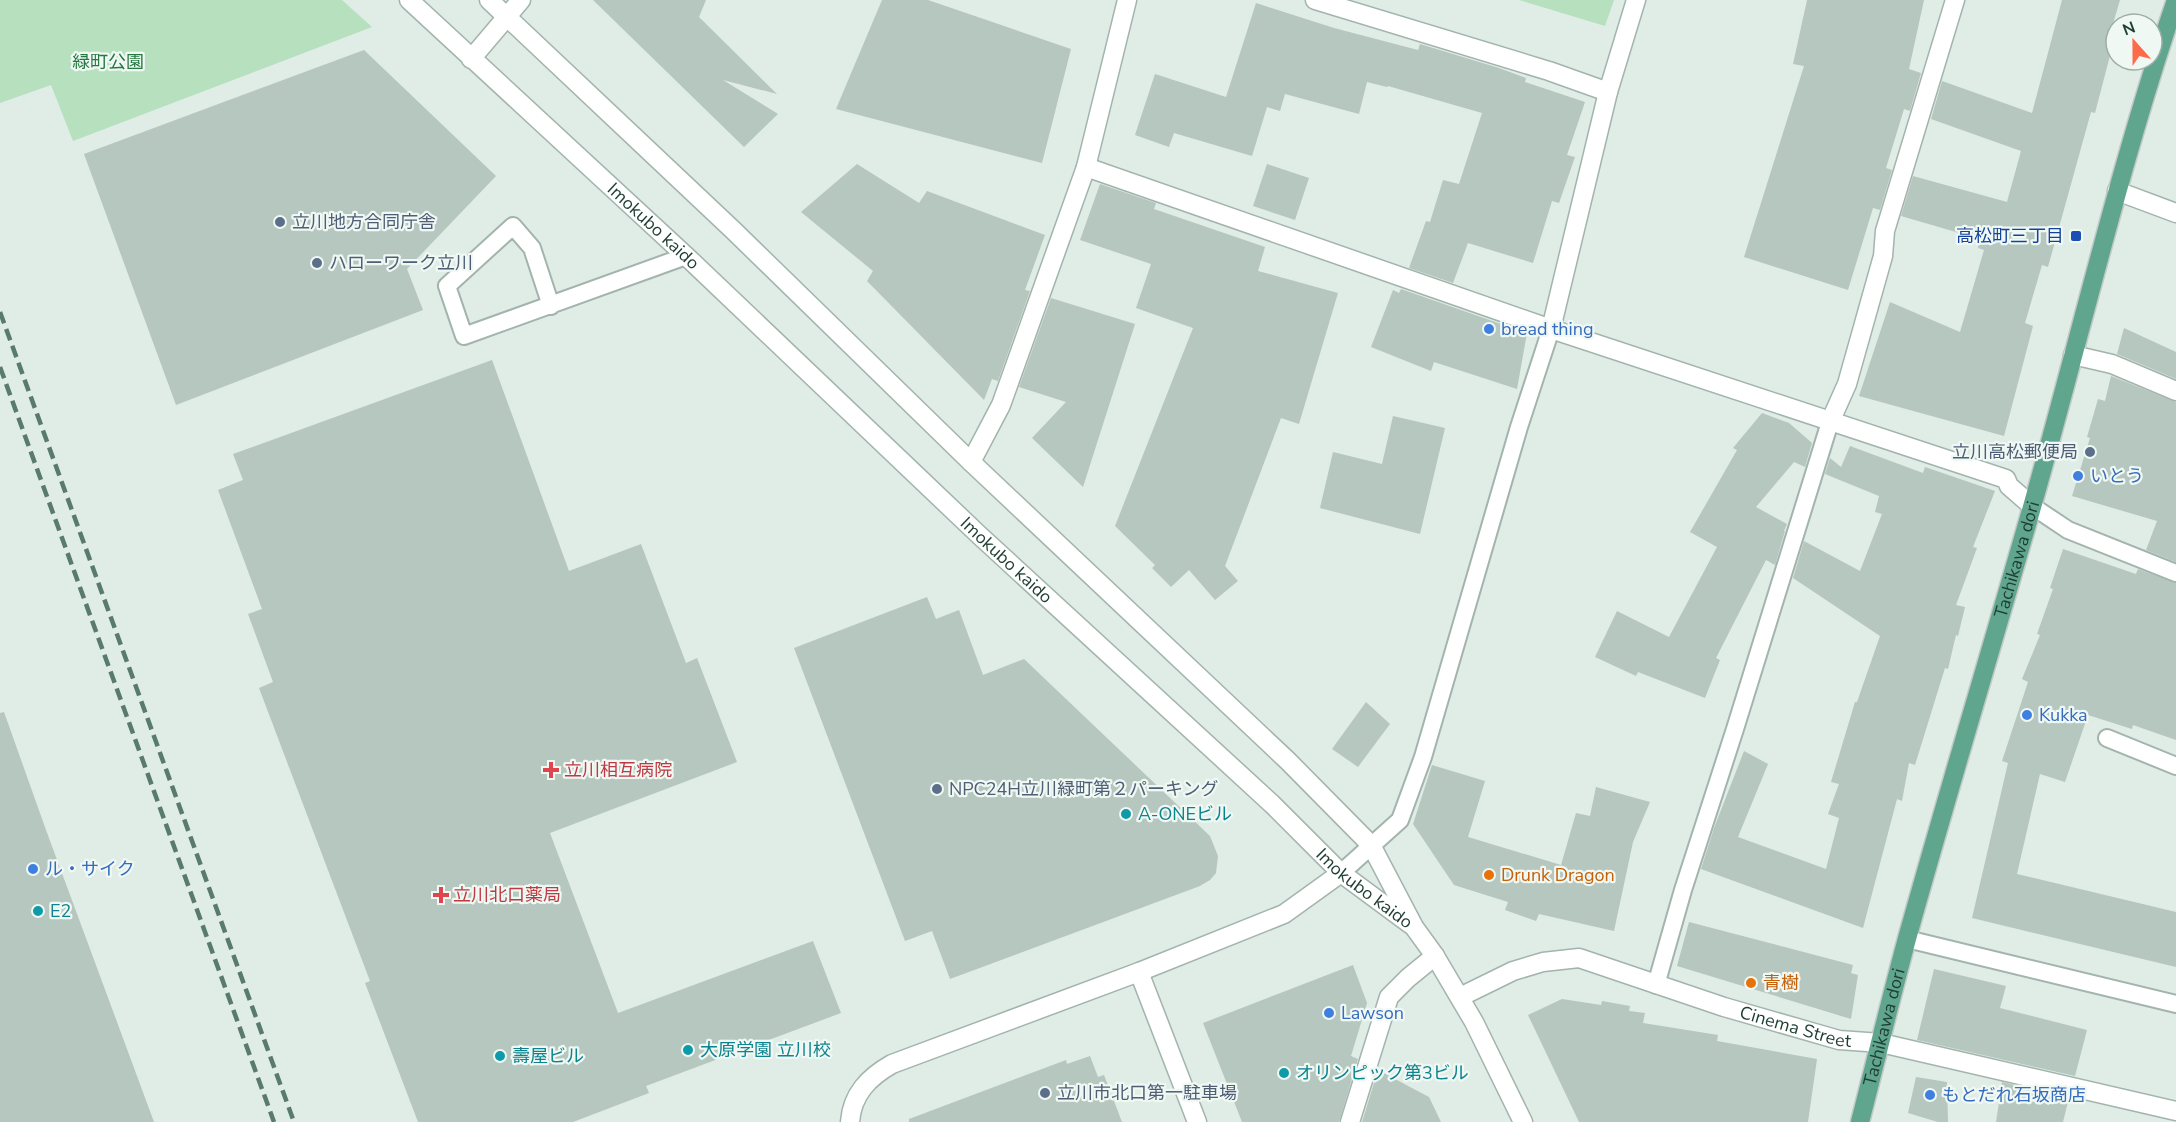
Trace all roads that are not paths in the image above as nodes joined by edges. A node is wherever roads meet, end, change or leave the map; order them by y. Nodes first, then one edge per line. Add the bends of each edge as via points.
1 (409, 0) edge
2 (489, 0) edge
3 (521, 0) edge
4 (1127, 0) edge
5 (1315, 0) edge
6 (1636, 0) edge
7 (1955, 0) edge
8 (2176, 0) edge
9 (507, 16) junction
10 (2169, 42) edge
11 (471, 59) junction
12 (1608, 92) junction
13 (1086, 167) junction
14 (2117, 191) junction
15 (2176, 213) edge
16 (686, 256) junction
17 (550, 306) junction
18 (1551, 329) junction
19 (2073, 355) junction
20 (2176, 391) edge
21 (1830, 422) junction
22 (971, 462) junction
23 (2032, 506) junction
24 (2176, 573) edge
25 (2107, 738) dead end
26 (2176, 766) edge
27 (1371, 845) junction
28 (1341, 873) junction
29 (1414, 927) junction
30 (1907, 939) junction
31 (1434, 956) junction
32 (1139, 972) junction
33 (1656, 985) junction
34 (1460, 997) junction
35 (2176, 1004) edge
36 (1881, 1043) junction
37 (2176, 1111) edge
38 (850, 1122) edge
39 (1197, 1122) edge
40 (1350, 1122) edge
41 (1523, 1122) edge
42 (1860, 1122) edge

1 - 11 street, Imokubo kaido
2 - 9 street, Imokubo kaido
3 - 9 street
4 - 13 street
5 - 12 street
6 - 12 street
7 - 21 street via 1885,231 1883,256 1847,384
8 - 10 main road, Tachikawa dori
9 - 11 street
9 - 22 street, Imokubo kaido
10 - 14 main road, Tachikawa dori
11 - 16 street, Imokubo kaido
12 - 18 street
13 - 18 street
13 - 22 street via 1001,405
14 - 15 street
14 - 19 main road, Tachikawa dori
16 - 17 lane
16 - 28 street, Imokubo kaido
17 - 17 lane via 464,336 447,286 513,226 532,248
18 - 21 street
18 - 27 lane via 1424,757 1400,820
19 - 20 street via 2112,364
19 - 23 main road, Tachikawa dori
21 - 23 street via 2006,480
21 - 33 lane
22 - 27 street, Imokubo kaido via 1288,760
23 - 24 lane via 2068,530
23 - 30 main road, Tachikawa dori
25 - 26 lane
27 - 28 lane
27 - 29 street, Imokubo kaido
28 - 29 street, Imokubo kaido
28 - 32 street via 1284,914
29 - 31 street
30 - 35 lane
30 - 36 main road, Tachikawa dori
31 - 34 street
31 - 40 street via 1389,997
32 - 38 street via 892,1064 864,1085
32 - 39 street
33 - 34 street, Cinema Street via 1579,958 1543,962 1513,971
33 - 36 street, Cinema Street via 1839,1040
34 - 41 street
36 - 37 street, Cinema Street
36 - 42 main road, Tachikawa dori

